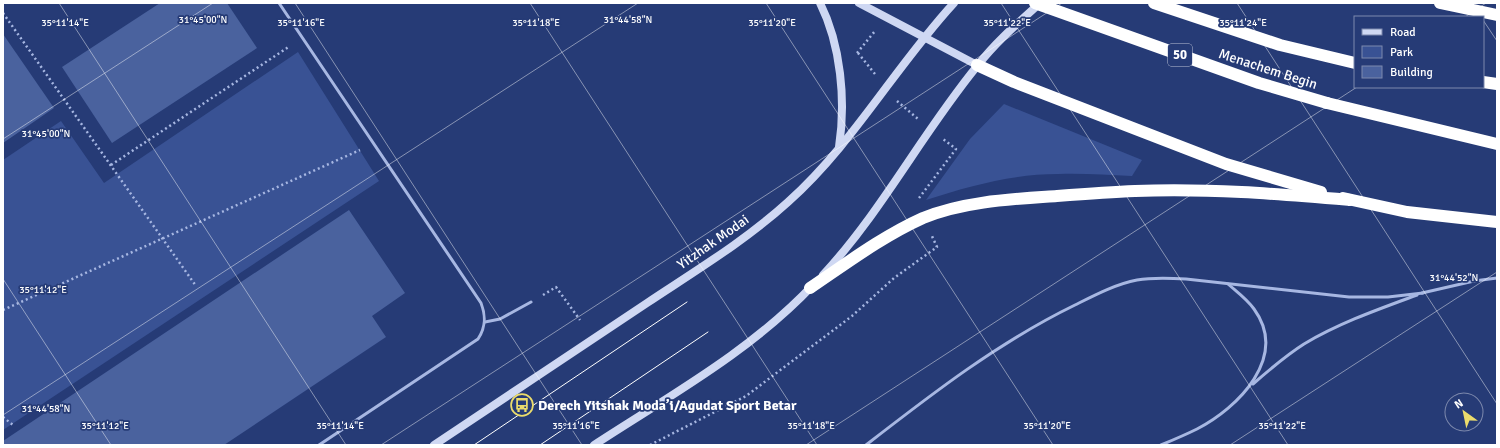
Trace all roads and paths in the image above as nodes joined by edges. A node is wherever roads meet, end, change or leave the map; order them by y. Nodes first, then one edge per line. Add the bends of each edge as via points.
1 (279, 3) edge
2 (820, 3) edge
3 (859, 3) edge
4 (954, 3) edge
5 (1035, 3) edge
6 (1040, 3) edge
7 (1154, 3) edge
8 (1440, 3) edge
9 (3, 13) edge
10 (1497, 15) edge
11 (302, 38) junction
12 (924, 38) junction
13 (1354, 63) edge
14 (978, 65) junction
15 (1484, 82) edge
16 (1497, 84) edge
17 (374, 144) junction
18 (1497, 144) edge
19 (839, 149) junction
20 (111, 165) junction
21 (1350, 200) junction
22 (1497, 222) edge
23 (163, 239) junction
24 (1497, 278) edge
25 (1227, 283) junction
26 (196, 286) dead end
27 (810, 288) junction
28 (1423, 293) junction
29 (531, 302) joint
30 (3, 310) edge
31 (580, 320) dead end
32 (485, 322) junction
33 (1252, 384) junction
34 (3, 417) edge
35 (13, 424) dead end
36 (318, 445) edge
37 (434, 445) edge
38 (594, 445) edge
39 (866, 445) edge
40 (1161, 445) edge

1 - 11 lane
2 - 19 main road via 833,36 841,80 842,128
3 - 12 main road
4 - 12 main road, Yitzhak Modai
5 - 18 highway, Menachem Begin / 50, bridge via 1245,78 1327,103
6 - 14 main road via 1004,35
7 - 13 highway, Menachem Begin via 1280,45
8 - 10 highway
9 - 20 path
11 - 17 lane
11 - 20 path
12 - 14 main road
12 - 19 main road, Yitzhak Modai
14 - 21 highway via 1028,88 1226,164
14 - 27 main road via 931,129 876,212
15 - 16 highway
17 - 23 path
17 - 32 lane via 481,303
19 - 37 main road, Yitzhak Modai via 788,203 734,245
20 - 23 path
21 - 22 highway via 1407,212
21 - 27 highway via 1256,192 1136,191 1000,200 924,218 884,238
23 - 26 path
23 - 30 path
24 - 28 lane
25 - 28 lane via 1349,297 1388,297
25 - 33 lane via 1255,310 1264,328 1264,361
25 - 39 lane via 1172,278 1137,280 1098,294 1016,337 940,388
27 - 38 main road via 741,348
28 - 33 lane via 1351,320 1305,344 1280,360
29 - 31 path via 556,287
29 - 32 lane via 500,319
32 - 36 lane via 478,339
33 - 40 lane via 1228,409 1198,429
34 - 35 path

